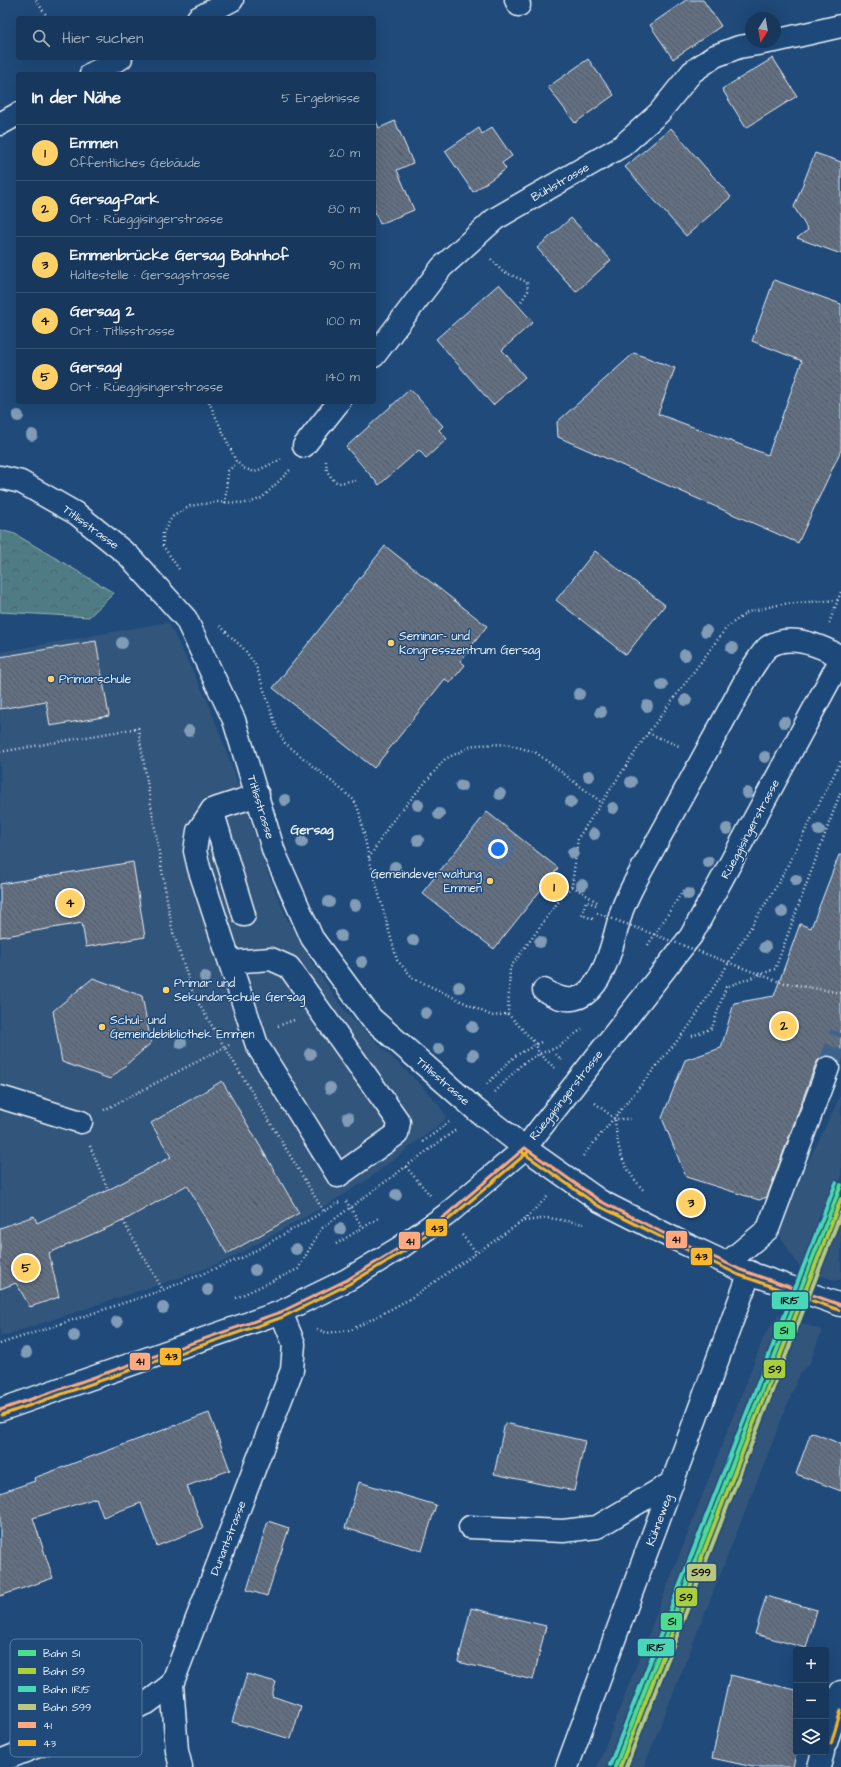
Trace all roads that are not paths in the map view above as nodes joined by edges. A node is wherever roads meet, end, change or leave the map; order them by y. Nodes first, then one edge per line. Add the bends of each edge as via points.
1 (232, 0) edge
2 (202, 16) edge
3 (841, 26) edge
4 (781, 40) edge
5 (745, 46) edge
6 (117, 60) edge
7 (95, 72) edge
8 (16, 115) edge
9 (0, 124) edge
10 (376, 353) edge
11 (337, 404) edge
12 (304, 446) road end
13 (0, 477) edge
14 (841, 658) edge
15 (258, 795) junction
16 (212, 810) junction
17 (244, 915) dead end
18 (230, 962) junction
19 (544, 990) dead end
20 (828, 1068) tunnel mouth
21 (0, 1097) edge
22 (81, 1122) road end
23 (525, 1148) junction
24 (727, 1263) junction
25 (750, 1272) junction
26 (841, 1305) edge
27 (282, 1312) junction
28 (0, 1410) edge
29 (673, 1482) junction
30 (470, 1527) dead end
31 (172, 1684) junction
32 (841, 1692) edge
33 (142, 1704) edge
34 (829, 1733) edge
35 (822, 1755) edge
36 (10, 1757) edge
37 (0, 1761) edge
38 (181, 1767) edge
39 (567, 1767) edge
40 (819, 1767) edge

1 - 2 street
3 - 4 street
5 - 10 street, Bühlstrasse via 714,56 692,72 659,113 622,146 496,219 442,267
6 - 7 street
8 - 9 street
11 - 12 street
13 - 15 street, Titlisstrasse via 21,482 77,514 129,556 186,619 234,720
14 - 19 street via 819,646 788,640 768,648 751,670 625,901 607,964 601,976 589,991 568,999 556,997
14 - 23 street, Rüeggisingerstrasse via 691,936
15 - 16 street
15 - 23 street, Titlisstrasse via 274,852 312,938 371,1018 476,1110
16 - 17 street
16 - 18 street via 198,831 195,851 198,868
18 - 18 street via 257,1045 338,1176 397,1134 399,1122 289,967 271,959
20 - 24 street via 768,1229
21 - 22 street
23 - 24 street, Titlisstrasse via 600,1201
23 - 27 street, Rüeggisingerstrasse via 446,1215 401,1247 347,1280
24 - 25 street, Titlisstrasse
25 - 26 street, Titlisstrasse
25 - 29 street, Kühneweg
27 - 28 street, Rüeggisingerstrasse
27 - 31 street, Dunantstrasse via 294,1344 292,1370
29 - 30 street via 597,1527 563,1531
29 - 39 street, Kühneweg
31 - 33 street
31 - 38 street, Dunantstrasse via 177,1751
32 - 34 street
35 - 40 street
36 - 37 street

